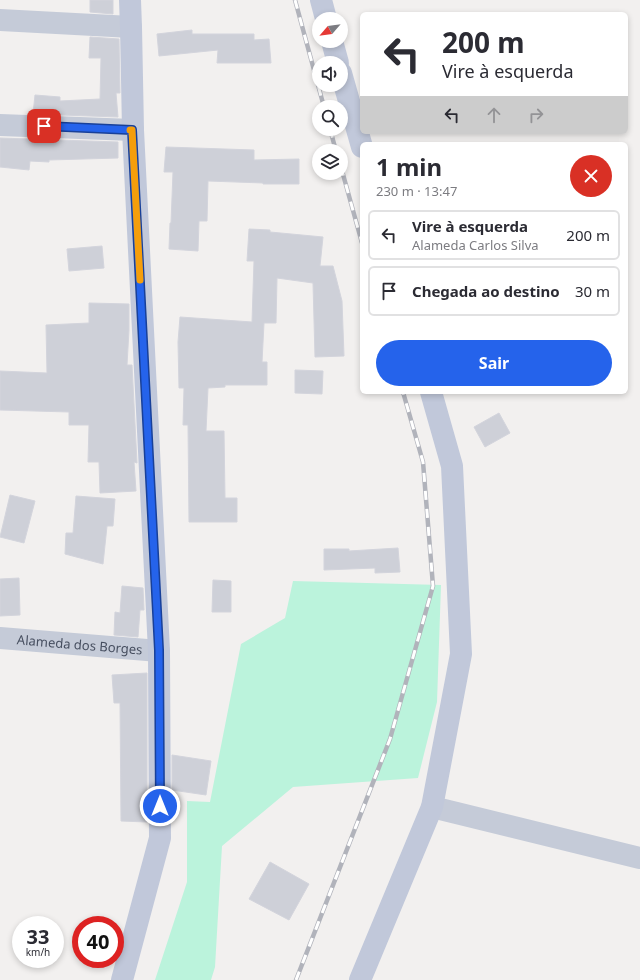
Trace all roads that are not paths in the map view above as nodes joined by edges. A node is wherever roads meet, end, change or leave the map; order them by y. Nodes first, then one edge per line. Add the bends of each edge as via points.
1 (130, 0) edge
2 (321, 0) edge
3 (324, 12) edge
4 (0, 20) edge
5 (132, 27) junction
6 (347, 92) edge
7 (0, 125) edge
8 (132, 130) junction
9 (361, 142) edge
10 (432, 394) edge
11 (0, 638) edge
12 (159, 650) junction
13 (432, 807) junction
14 (640, 858) edge
15 (122, 980) edge
16 (360, 980) edge

1 - 5 street
2 - 3 street
4 - 5 street
5 - 8 street
6 - 9 street
7 - 8 street
8 - 12 street
10 - 13 street via 452,466 461,654
11 - 12 street, Alameda dos Borges
12 - 15 street via 160,838
13 - 14 street
13 - 16 street

